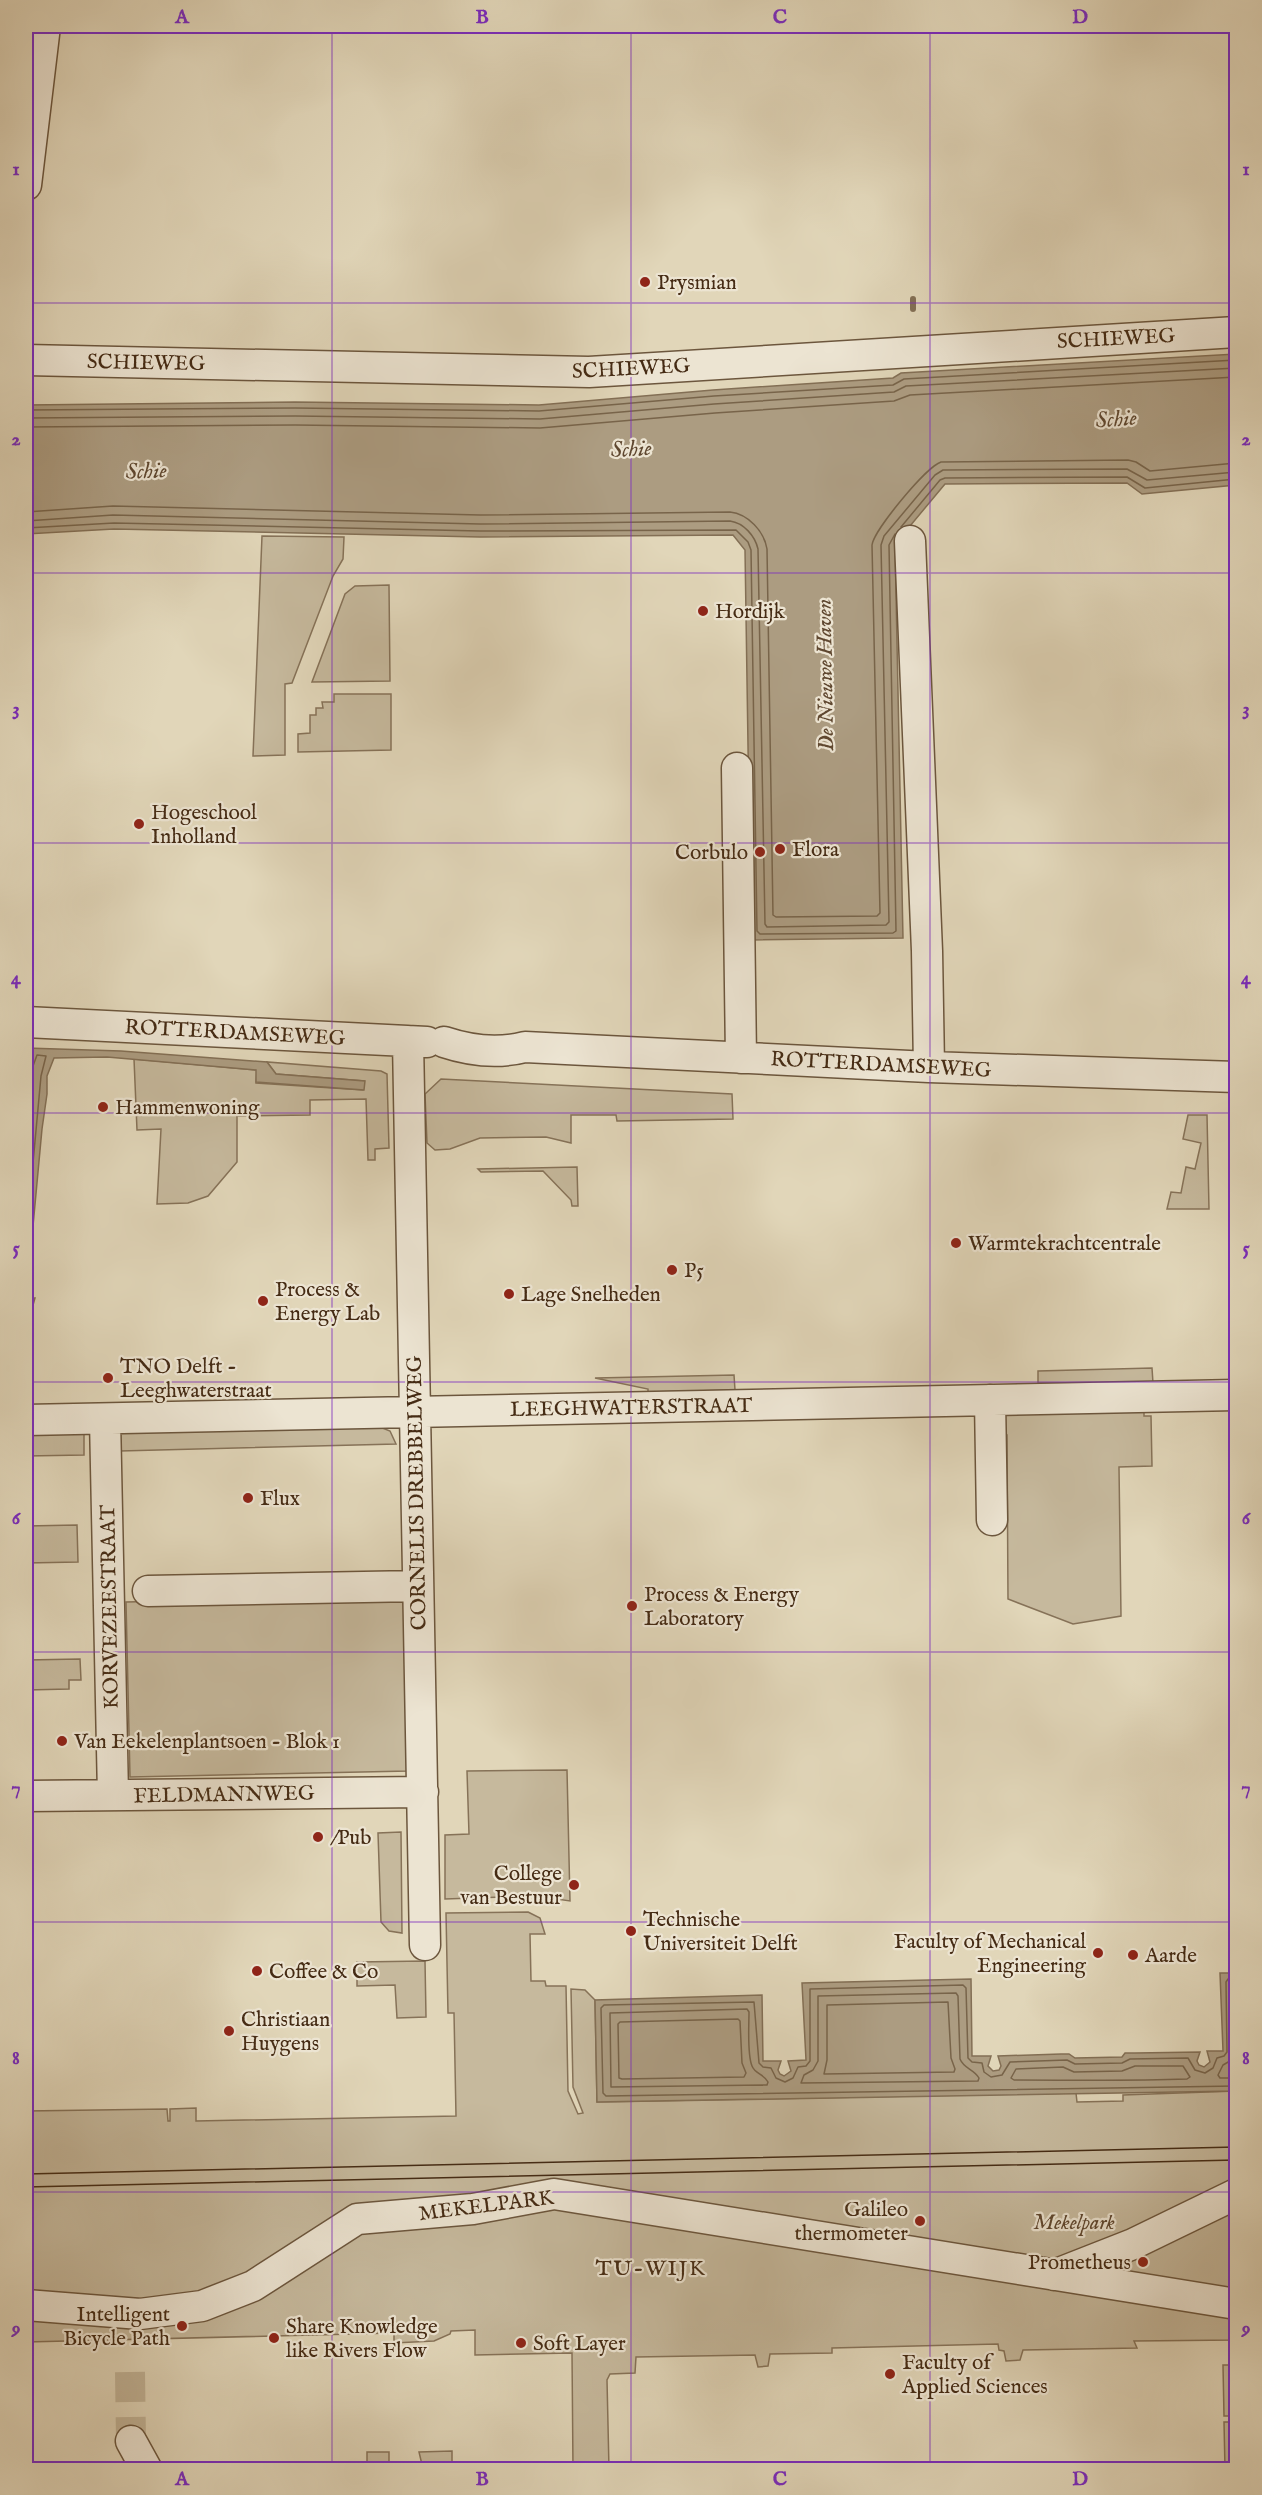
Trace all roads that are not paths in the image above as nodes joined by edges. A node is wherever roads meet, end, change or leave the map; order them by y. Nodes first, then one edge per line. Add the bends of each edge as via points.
1 (45, 26) edge
2 (26, 185) edge
3 (1236, 332) edge
4 (26, 360) edge
5 (910, 541) dead end
6 (737, 768) dead end
7 (26, 1022) edge
8 (408, 1041) junction
9 (741, 1058) junction
10 (929, 1067) junction
11 (1236, 1077) edge
12 (1236, 1395) edge
13 (990, 1400) junction
14 (414, 1412) junction
15 (105, 1419) junction
16 (26, 1420) edge
17 (992, 1520) dead end
18 (418, 1586) junction
19 (148, 1591) dead end
20 (423, 1792) junction
21 (113, 1795) junction
22 (26, 1796) edge
23 (425, 1945) dead end
24 (1236, 2194) edge
25 (1053, 2275) junction
26 (1226, 2302) edge
27 (26, 2305) edge
28 (131, 2441) tunnel mouth
29 (147, 2469) edge

1 - 2 street
3 - 4 street, SCHIEWEG via 589,372
5 - 10 street
6 - 9 street
7 - 8 street, ROTTERDAMSEWEG
8 - 9 street, ROTTERDAMSEWEG via 444,1042 467,1037 506,1039 525,1047
8 - 14 street, CORNELIS DREBBELWEG
9 - 10 street, ROTTERDAMSEWEG
10 - 11 street, ROTTERDAMSEWEG
12 - 13 street, LEEGHWATERSTRAAT
13 - 14 street, LEEGHWATERSTRAAT
13 - 17 street
14 - 15 street, LEEGHWATERSTRAAT
14 - 18 street, CORNELIS DREBBELWEG
15 - 16 street, LEEGHWATERSTRAAT
15 - 21 street, KORVEZEESTRAAT
18 - 19 street
18 - 20 street, CORNELIS DREBBELWEG
20 - 21 street, FELDMANNWEG
20 - 23 street, CORNELIS DREBBELWEG
21 - 22 street, FELDMANNWEG
24 - 25 street via 1133,2244
25 - 26 street, MEKELPARK
25 - 27 street, MEKELPARK via 554,2194 473,2209 357,2219 253,2286 202,2306 140,2314
28 - 29 street

